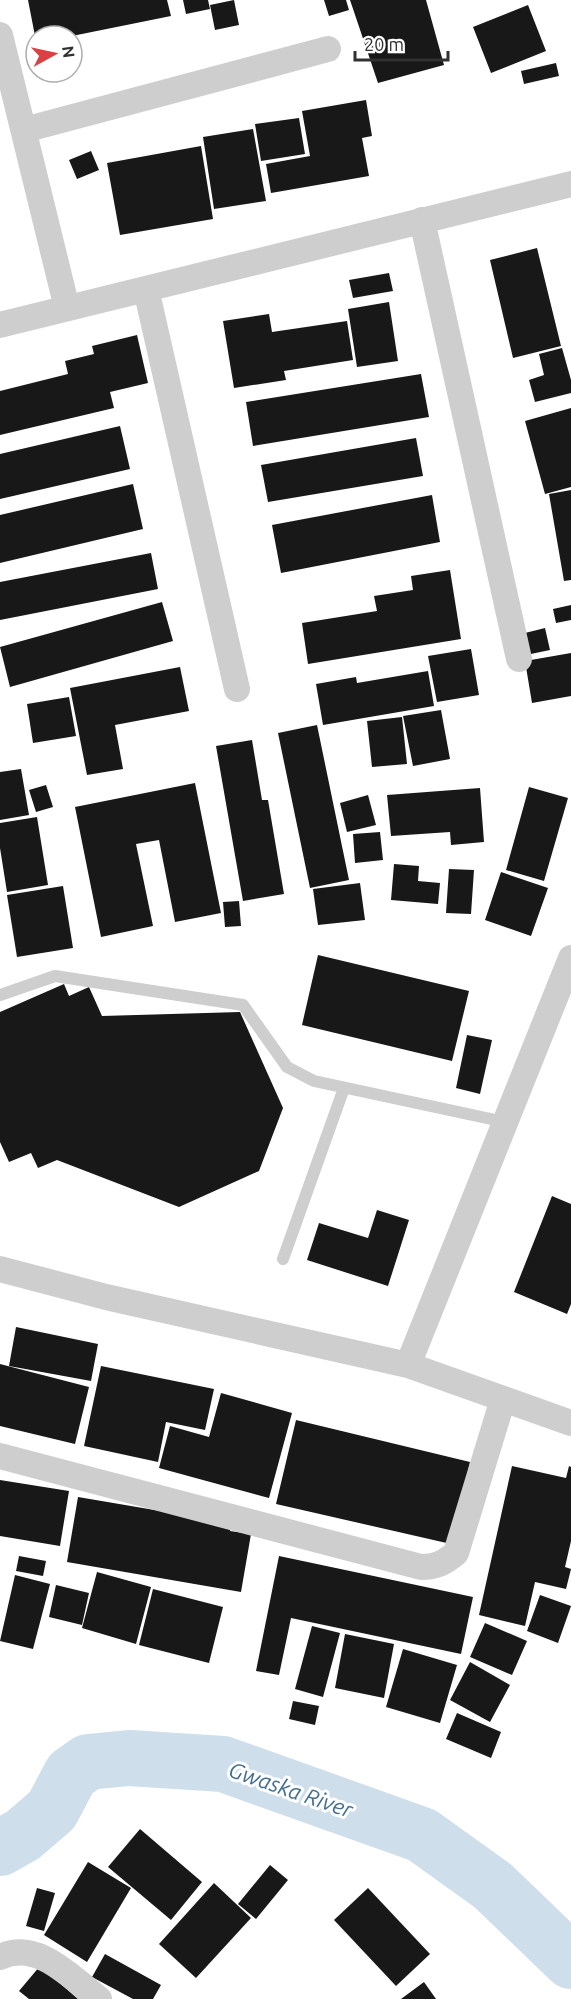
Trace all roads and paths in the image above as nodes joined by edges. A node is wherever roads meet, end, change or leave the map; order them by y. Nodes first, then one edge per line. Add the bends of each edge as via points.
1 (0, 35) edge
2 (328, 49) dead end
3 (24, 130) junction
4 (571, 184) edge
5 (422, 220) junction
6 (146, 289) junction
7 (67, 308) junction
8 (0, 325) edge
9 (519, 659) dead end
10 (237, 689) dead end
11 (571, 958) edge
12 (0, 995) edge
13 (344, 1088) junction
14 (505, 1122) junction
15 (283, 1259) dead end
16 (0, 1269) edge
17 (408, 1365) junction
18 (503, 1399) junction
19 (571, 1423) edge
20 (0, 1456) edge
21 (0, 1957) edge
22 (99, 1999) edge

1 - 3 street
2 - 3 street
3 - 7 street
4 - 5 street
5 - 6 street
5 - 9 street
6 - 7 street
6 - 10 street
7 - 8 street
11 - 14 street
12 - 13 lane via 54,976 243,1005 287,1067 314,1081
13 - 14 lane
13 - 15 lane
14 - 17 street
16 - 17 street
17 - 18 street
18 - 19 street
18 - 20 street via 456,1553 433,1567
21 - 22 street via 23,1952 40,1955

